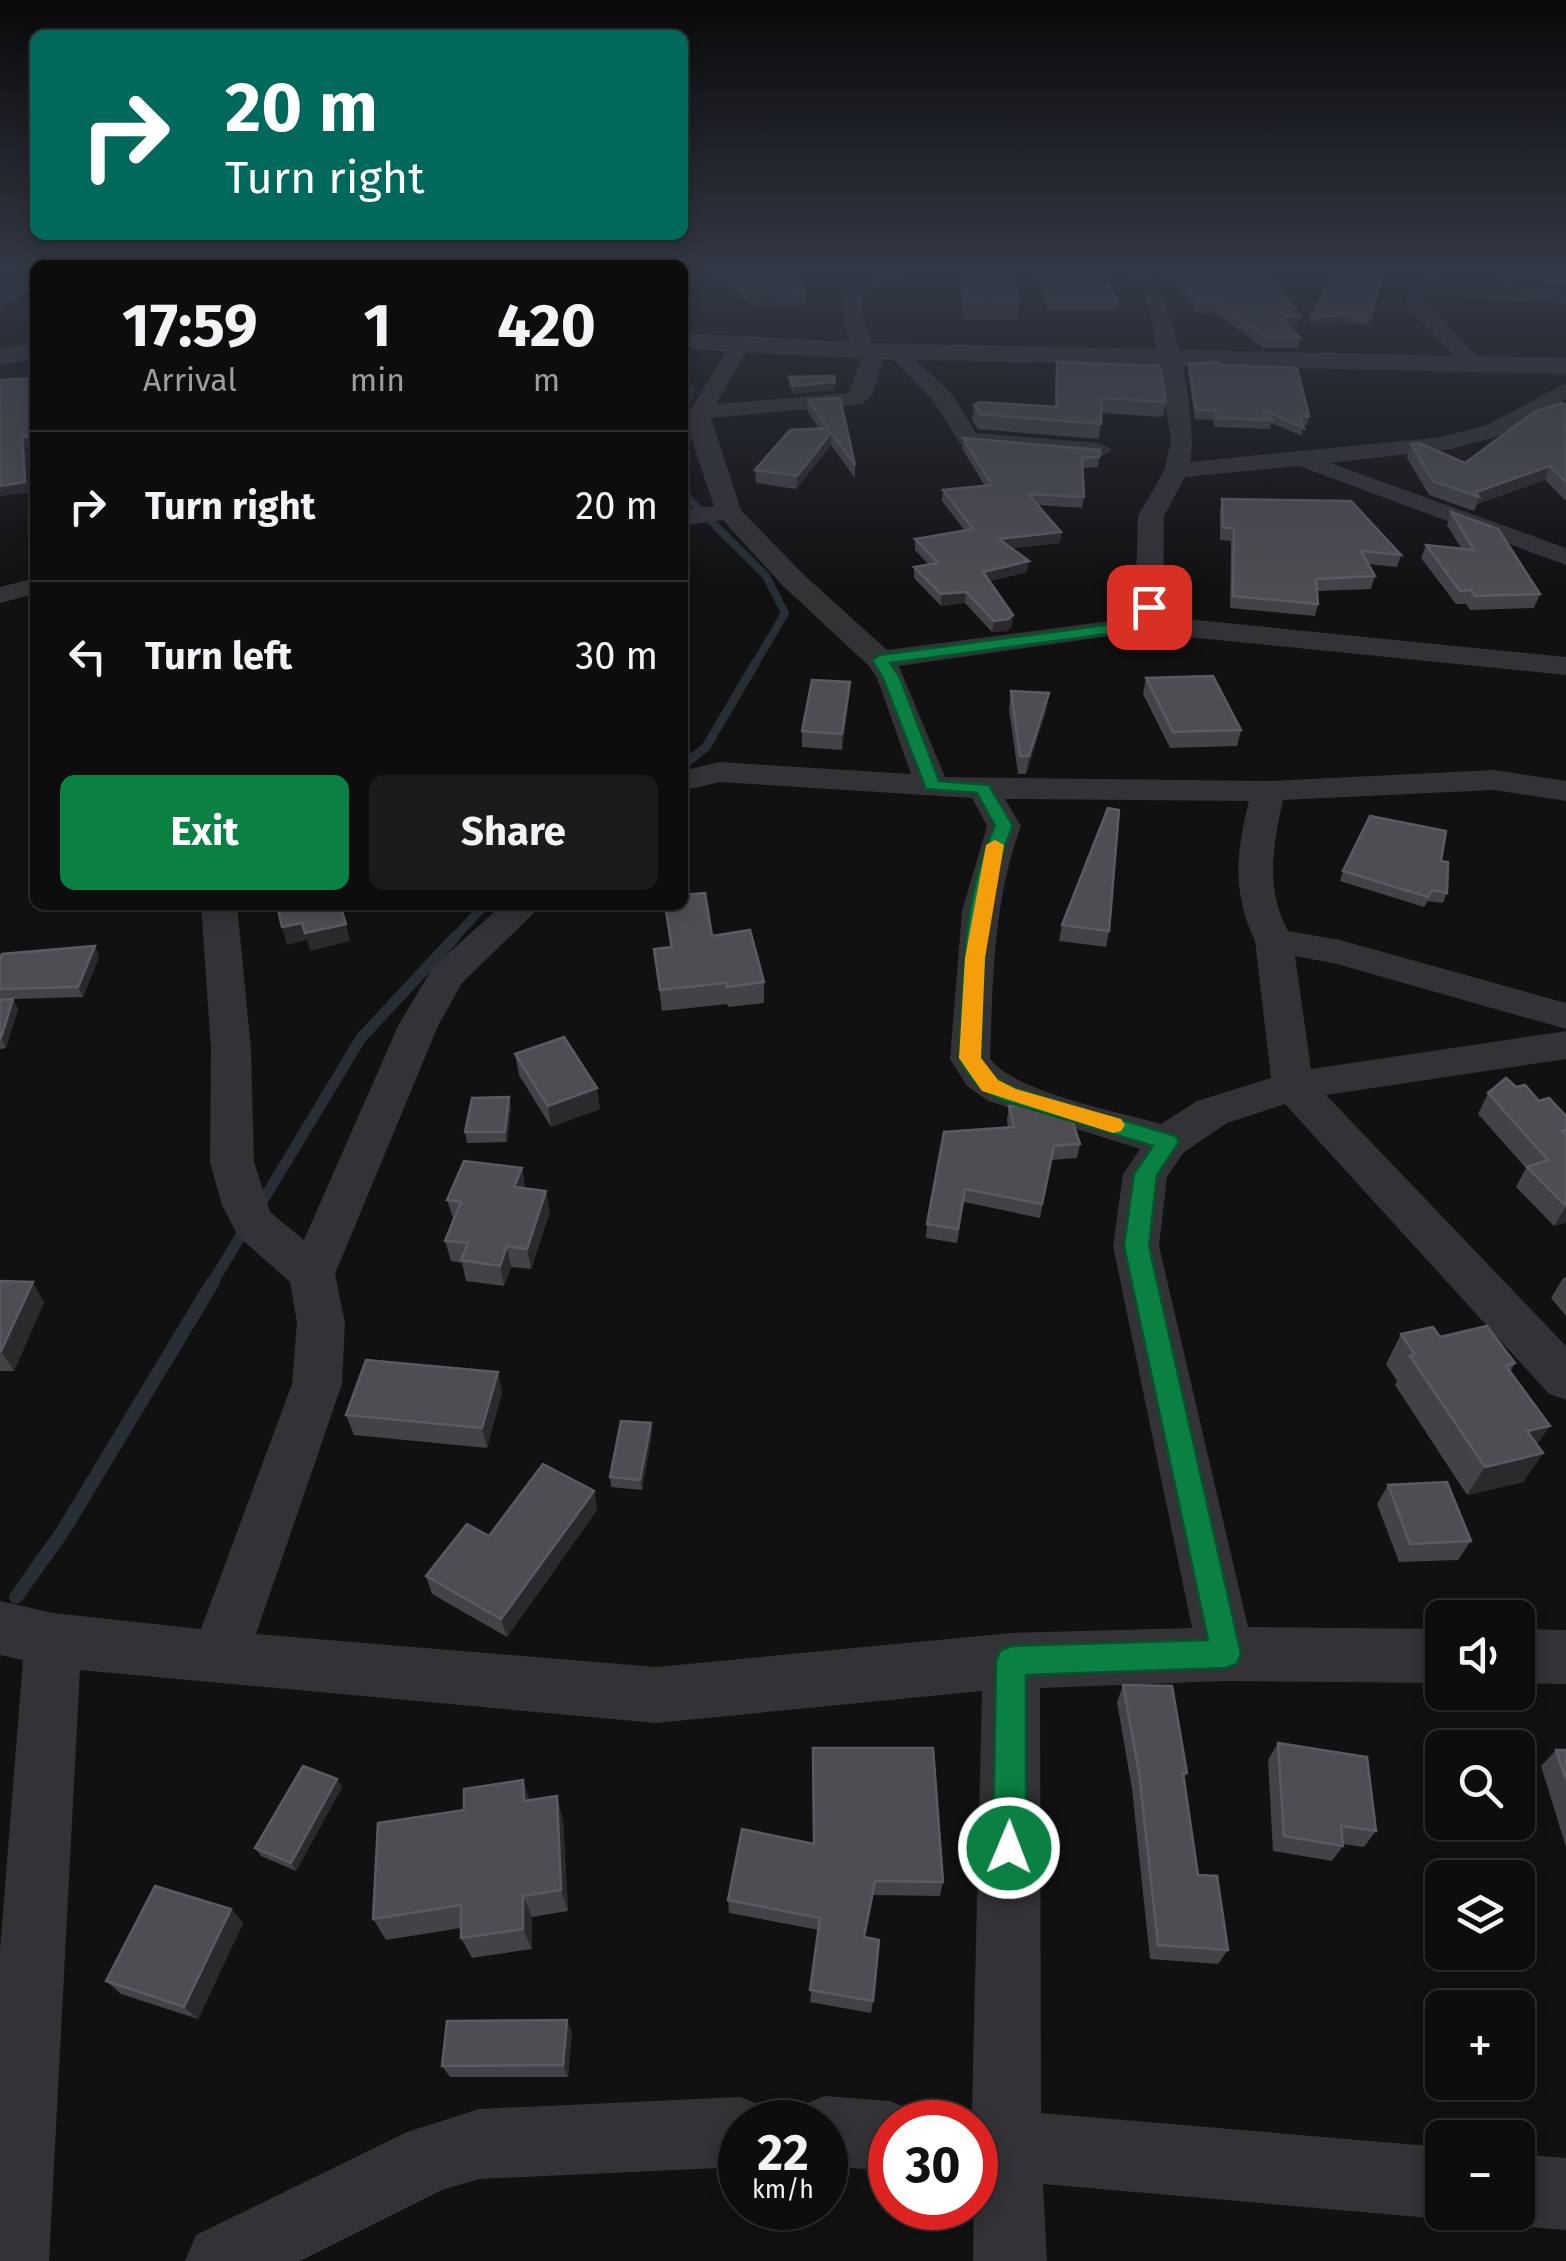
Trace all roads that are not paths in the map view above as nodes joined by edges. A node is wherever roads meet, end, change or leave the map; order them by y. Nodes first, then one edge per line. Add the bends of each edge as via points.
1 (722, 375) edge
2 (869, 375) edge
3 (909, 375) edge
4 (1170, 375) edge
5 (1566, 390) edge
6 (700, 412) junction
7 (1100, 450) edge
8 (1295, 458) junction
9 (1176, 471) junction
10 (729, 512) junction
11 (688, 517) edge
12 (1566, 557) edge
13 (30, 587) edge
14 (0, 595) edge
15 (1136, 624) junction
16 (880, 660) junction
17 (1566, 666) edge
18 (688, 780) edge
19 (932, 786) junction
20 (983, 788) junction
21 (1268, 791) junction
22 (1566, 791) edge
23 (219, 910) edge
24 (519, 910) edge
25 (1274, 942) junction
26 (1566, 1016) edge
27 (1566, 1045) edge
28 (1293, 1086) junction
29 (1168, 1142) junction
30 (312, 1274) junction
31 (1566, 1379) edge
32 (27, 1634) edge
33 (1226, 1654) junction
34 (1425, 1656) edge
35 (1535, 1656) edge
36 (1566, 1657) edge
37 (219, 1658) junction
38 (1011, 1661) junction
39 (993, 2100) edge
40 (718, 2133) edge
41 (998, 2145) edge
42 (1425, 2182) edge
43 (998, 2187) edge
44 (1535, 2191) edge
45 (1566, 2194) edge
46 (12, 2261) edge
47 (222, 2261) edge
48 (1010, 2261) edge

1 - 6 street
2 - 6 street via 856,399
3 - 7 street via 944,400 968,439
4 - 9 street via 1183,441
5 - 8 street via 1472,438
6 - 10 street
8 - 9 street
8 - 12 street
9 - 15 street via 1151,516 1149,607
10 - 11 street
10 - 16 street
13 - 14 street
15 - 16 street
15 - 17 street
16 - 19 street
18 - 19 street via 720,772
19 - 20 street
20 - 21 street
20 - 29 street via 1004,826 991,854 975,958 970,1058 976,1071 1009,1094
21 - 22 street via 1494,780
21 - 25 street via 1251,869
23 - 30 street via 232,1162 254,1224
24 - 30 street via 447,976 418,1026
25 - 26 street via 1340,952
25 - 28 street
27 - 28 street
28 - 29 street via 1212,1112
28 - 31 street
29 - 33 street via 1145,1174 1136,1246
30 - 37 street via 321,1323 317,1384
32 - 37 street
32 - 46 street
33 - 34 street
33 - 38 street
35 - 36 street
37 - 38 street via 656,1695
38 - 39 street
40 - 47 street via 480,2144 432,2157
41 - 42 street
43 - 48 street
44 - 45 street

